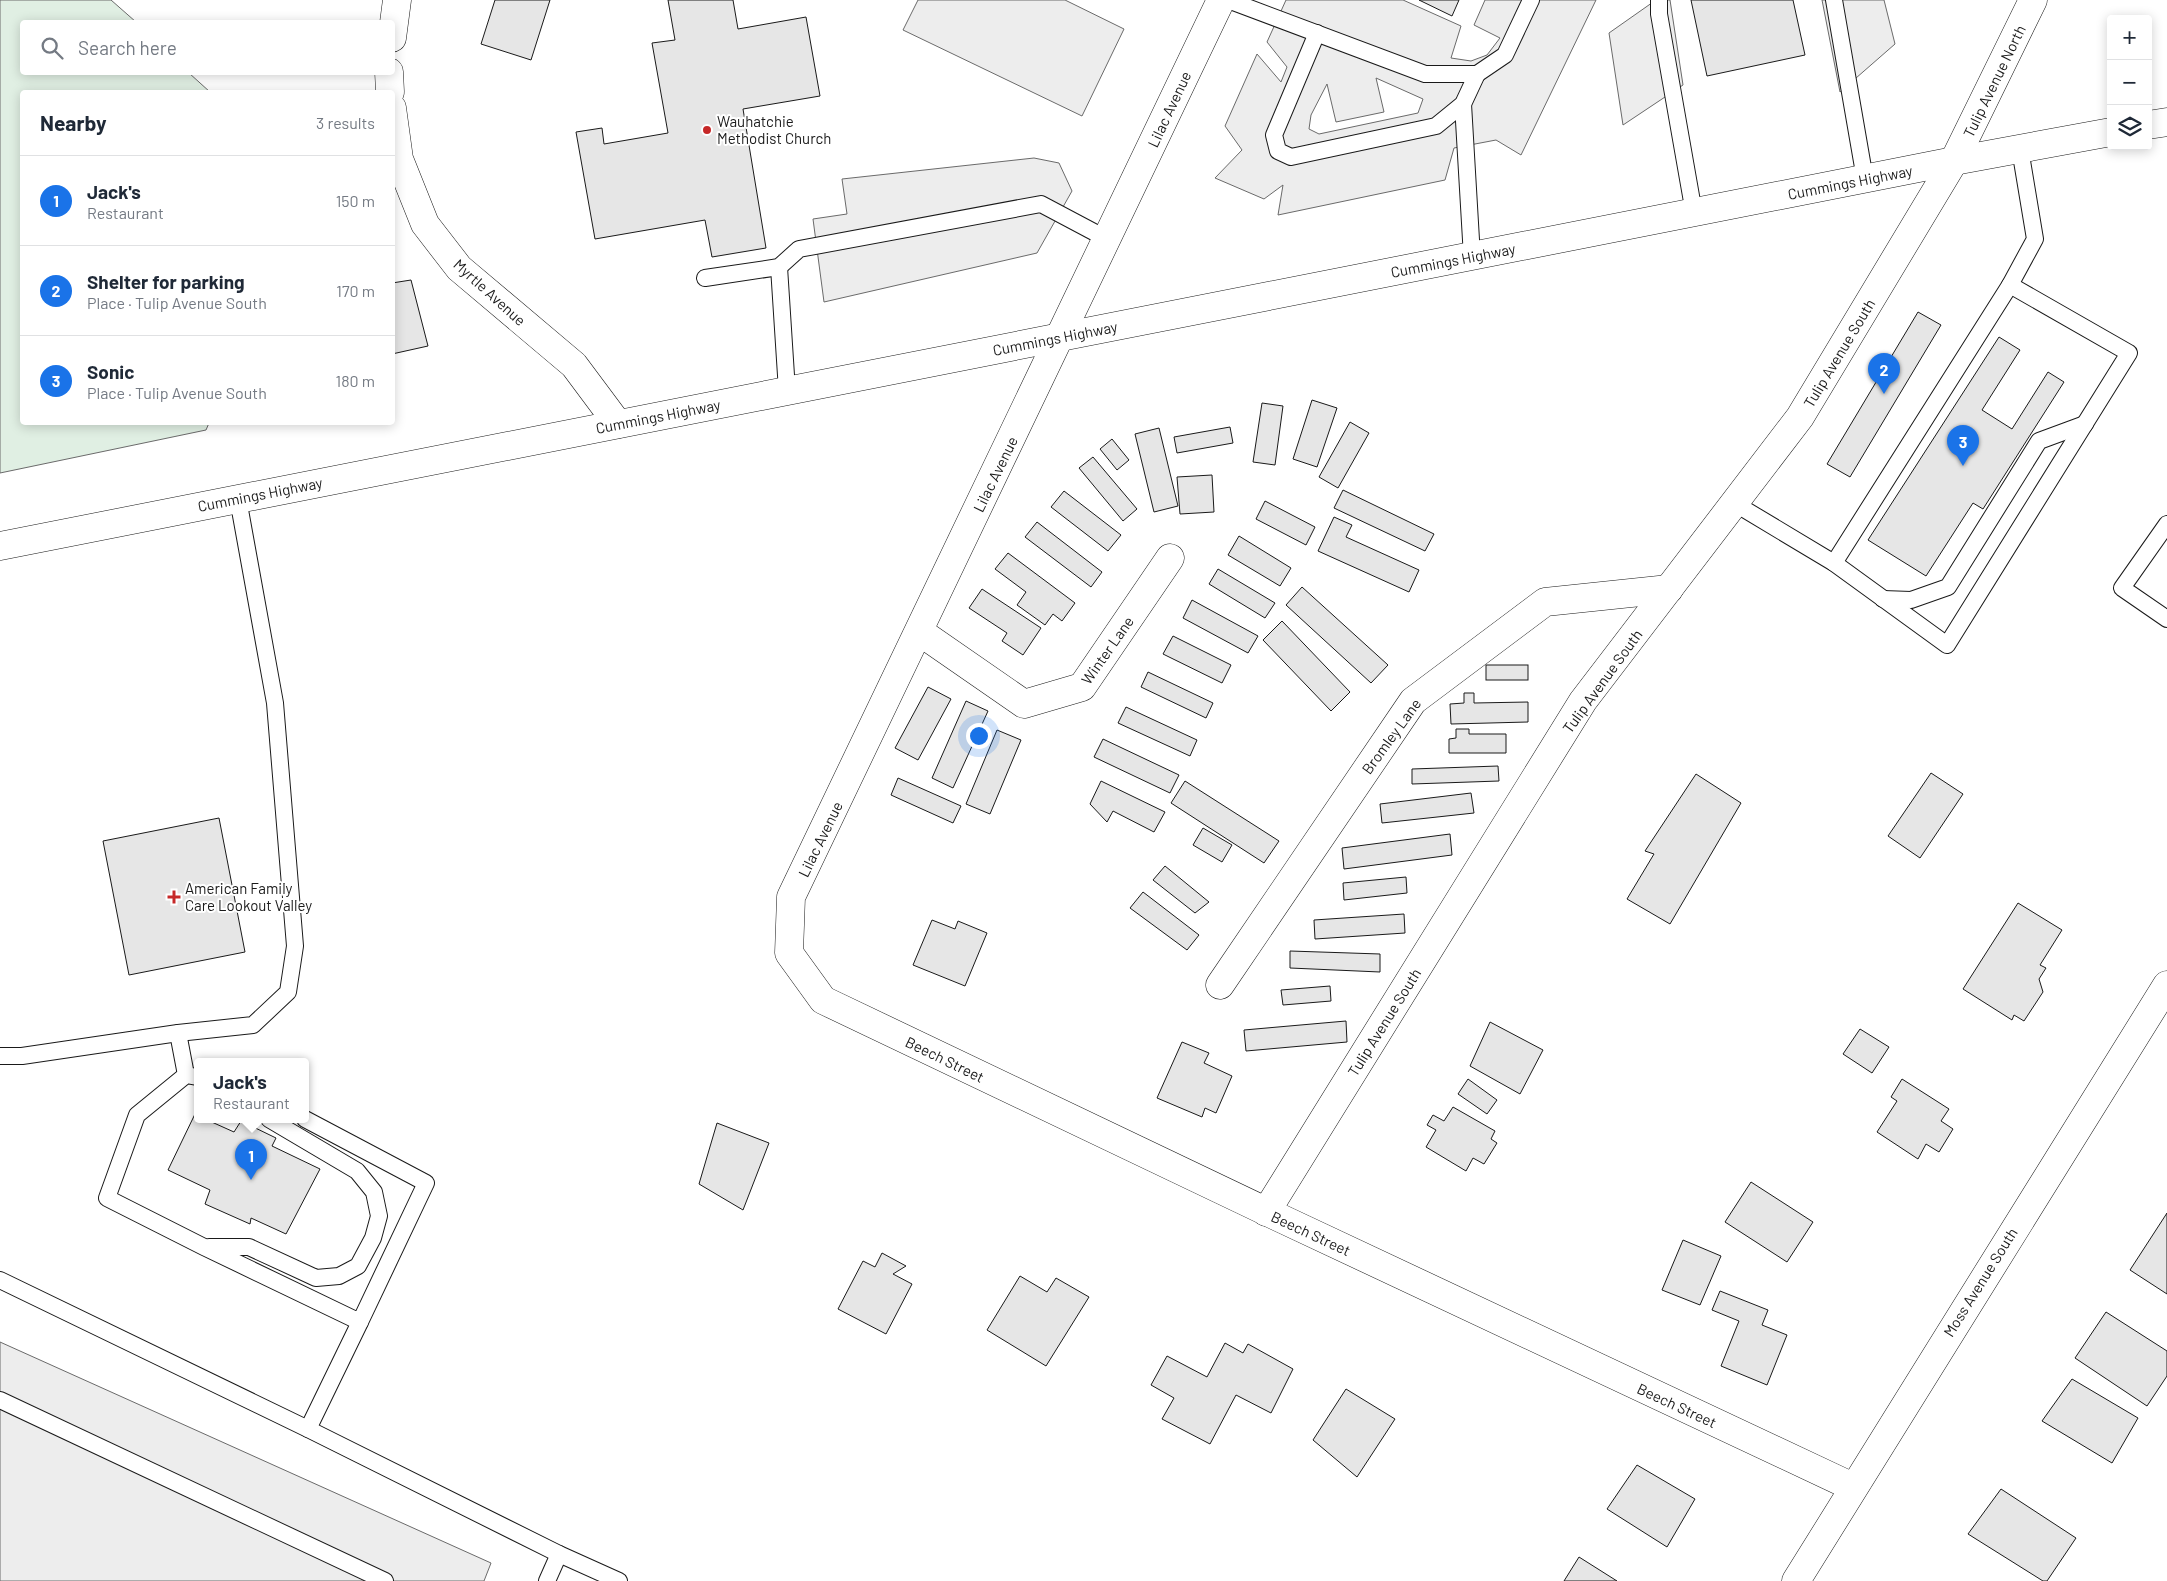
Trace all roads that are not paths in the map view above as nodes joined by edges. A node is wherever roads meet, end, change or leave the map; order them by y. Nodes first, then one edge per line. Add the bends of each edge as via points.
1 (397, 0) edge
2 (1221, 0) edge
3 (1228, 0) edge
4 (1531, 0) edge
5 (1659, 0) edge
6 (1834, 0) edge
7 (2032, 0) edge
8 (394, 20) edge
9 (1317, 33) junction
10 (1478, 74) junction
11 (389, 75) edge
12 (390, 90) edge
13 (1463, 104) junction
14 (2167, 122) edge
15 (2152, 124) edge
16 (395, 130) edge
17 (2107, 133) edge
18 (2020, 149) junction
19 (1954, 161) junction
20 (1865, 179) junction
21 (1694, 213) junction
22 (1107, 239) junction
23 (1472, 257) junction
24 (779, 267) junction
25 (705, 278) dead end
26 (2010, 285) junction
27 (1060, 337) junction
28 (787, 391) junction
29 (618, 424) junction
30 (2085, 424) junction
31 (238, 499) junction
32 (1734, 503) junction
33 (2166, 528) edge
34 (0, 546) edge
35 (1170, 558) dead end
36 (1834, 563) junction
37 (1669, 589) junction
38 (1883, 599) junction
39 (2167, 619) edge
40 (920, 632) junction
41 (789, 953) joint
42 (1220, 984) dead end
43 (2167, 985) edge
44 (178, 1033) junction
45 (0, 1056) edge
46 (192, 1076) edge
47 (309, 1121) edge
48 (276, 1123) edge
49 (1266, 1212) junction
50 (204, 1247) junction
51 (0, 1280) edge
52 (360, 1322) junction
53 (0, 1400) edge
54 (308, 1429) junction
55 (1852, 1487) junction
56 (559, 1554) junction
57 (385, 1581) edge
58 (547, 1581) edge
59 (618, 1581) edge
60 (1796, 1581) edge

1 - 8 street
2 - 22 street, Lilac Avenue
3 - 9 lane
4 - 10 lane via 1505,55
5 - 21 lane
6 - 20 lane
7 - 19 street, Tulip Avenue North
9 - 10 lane via 1426,74
9 - 13 lane via 1274,135 1278,151 1291,158 1436,126
10 - 13 lane
11 - 12 street
13 - 23 lane
14 - 15 street
16 - 29 street, Myrtle Avenue via 399,159 425,224 459,268 574,365
17 - 18 street, Cummings Highway
18 - 19 street, Cummings Highway
18 - 26 lane via 2034,239
19 - 20 street, Cummings Highway
19 - 32 street, Tulip Avenue South via 1800,417
20 - 21 street, Cummings Highway
21 - 23 street, Cummings Highway
22 - 24 lane via 1041,204 799,249
22 - 27 street, Lilac Avenue
23 - 27 street, Cummings Highway
24 - 25 lane
24 - 28 lane
26 - 30 lane via 2129,353
26 - 36 lane
27 - 28 street, Cummings Highway
27 - 40 street, Lilac Avenue
28 - 29 street, Cummings Highway
29 - 31 street, Cummings Highway
30 - 38 lane via 2039,441 1948,587 1911,600
30 - 38 lane via 1947,645
31 - 34 street, Cummings Highway
31 - 44 lane via 275,703 294,946 288,992 253,1025
32 - 36 lane
32 - 37 street, Tulip Avenue South
33 - 39 lane via 2122,588
35 - 40 street, Winter Lane via 1082,687 1024,704
36 - 38 lane
37 - 42 street, Bromley Lane via 1545,602 1413,701
37 - 49 street, Tulip Avenue South via 1584,701
40 - 41 street, Lilac Avenue via 792,897
41 - 49 street, Beech Street via 822,1000
43 - 55 street, Moss Avenue South
44 - 45 lane via 22,1056
44 - 46 lane
46 - 50 lane via 137,1115 108,1198
47 - 52 lane via 426,1183
48 - 50 lane via 357,1171 374,1192 379,1216 373,1238 358,1266 339,1276 316,1278 249,1247
49 - 55 street, Beech Street
50 - 52 lane
51 - 54 lane
52 - 54 lane
53 - 57 lane
54 - 56 lane
55 - 60 street, Moss Avenue South
56 - 58 lane
56 - 59 lane

